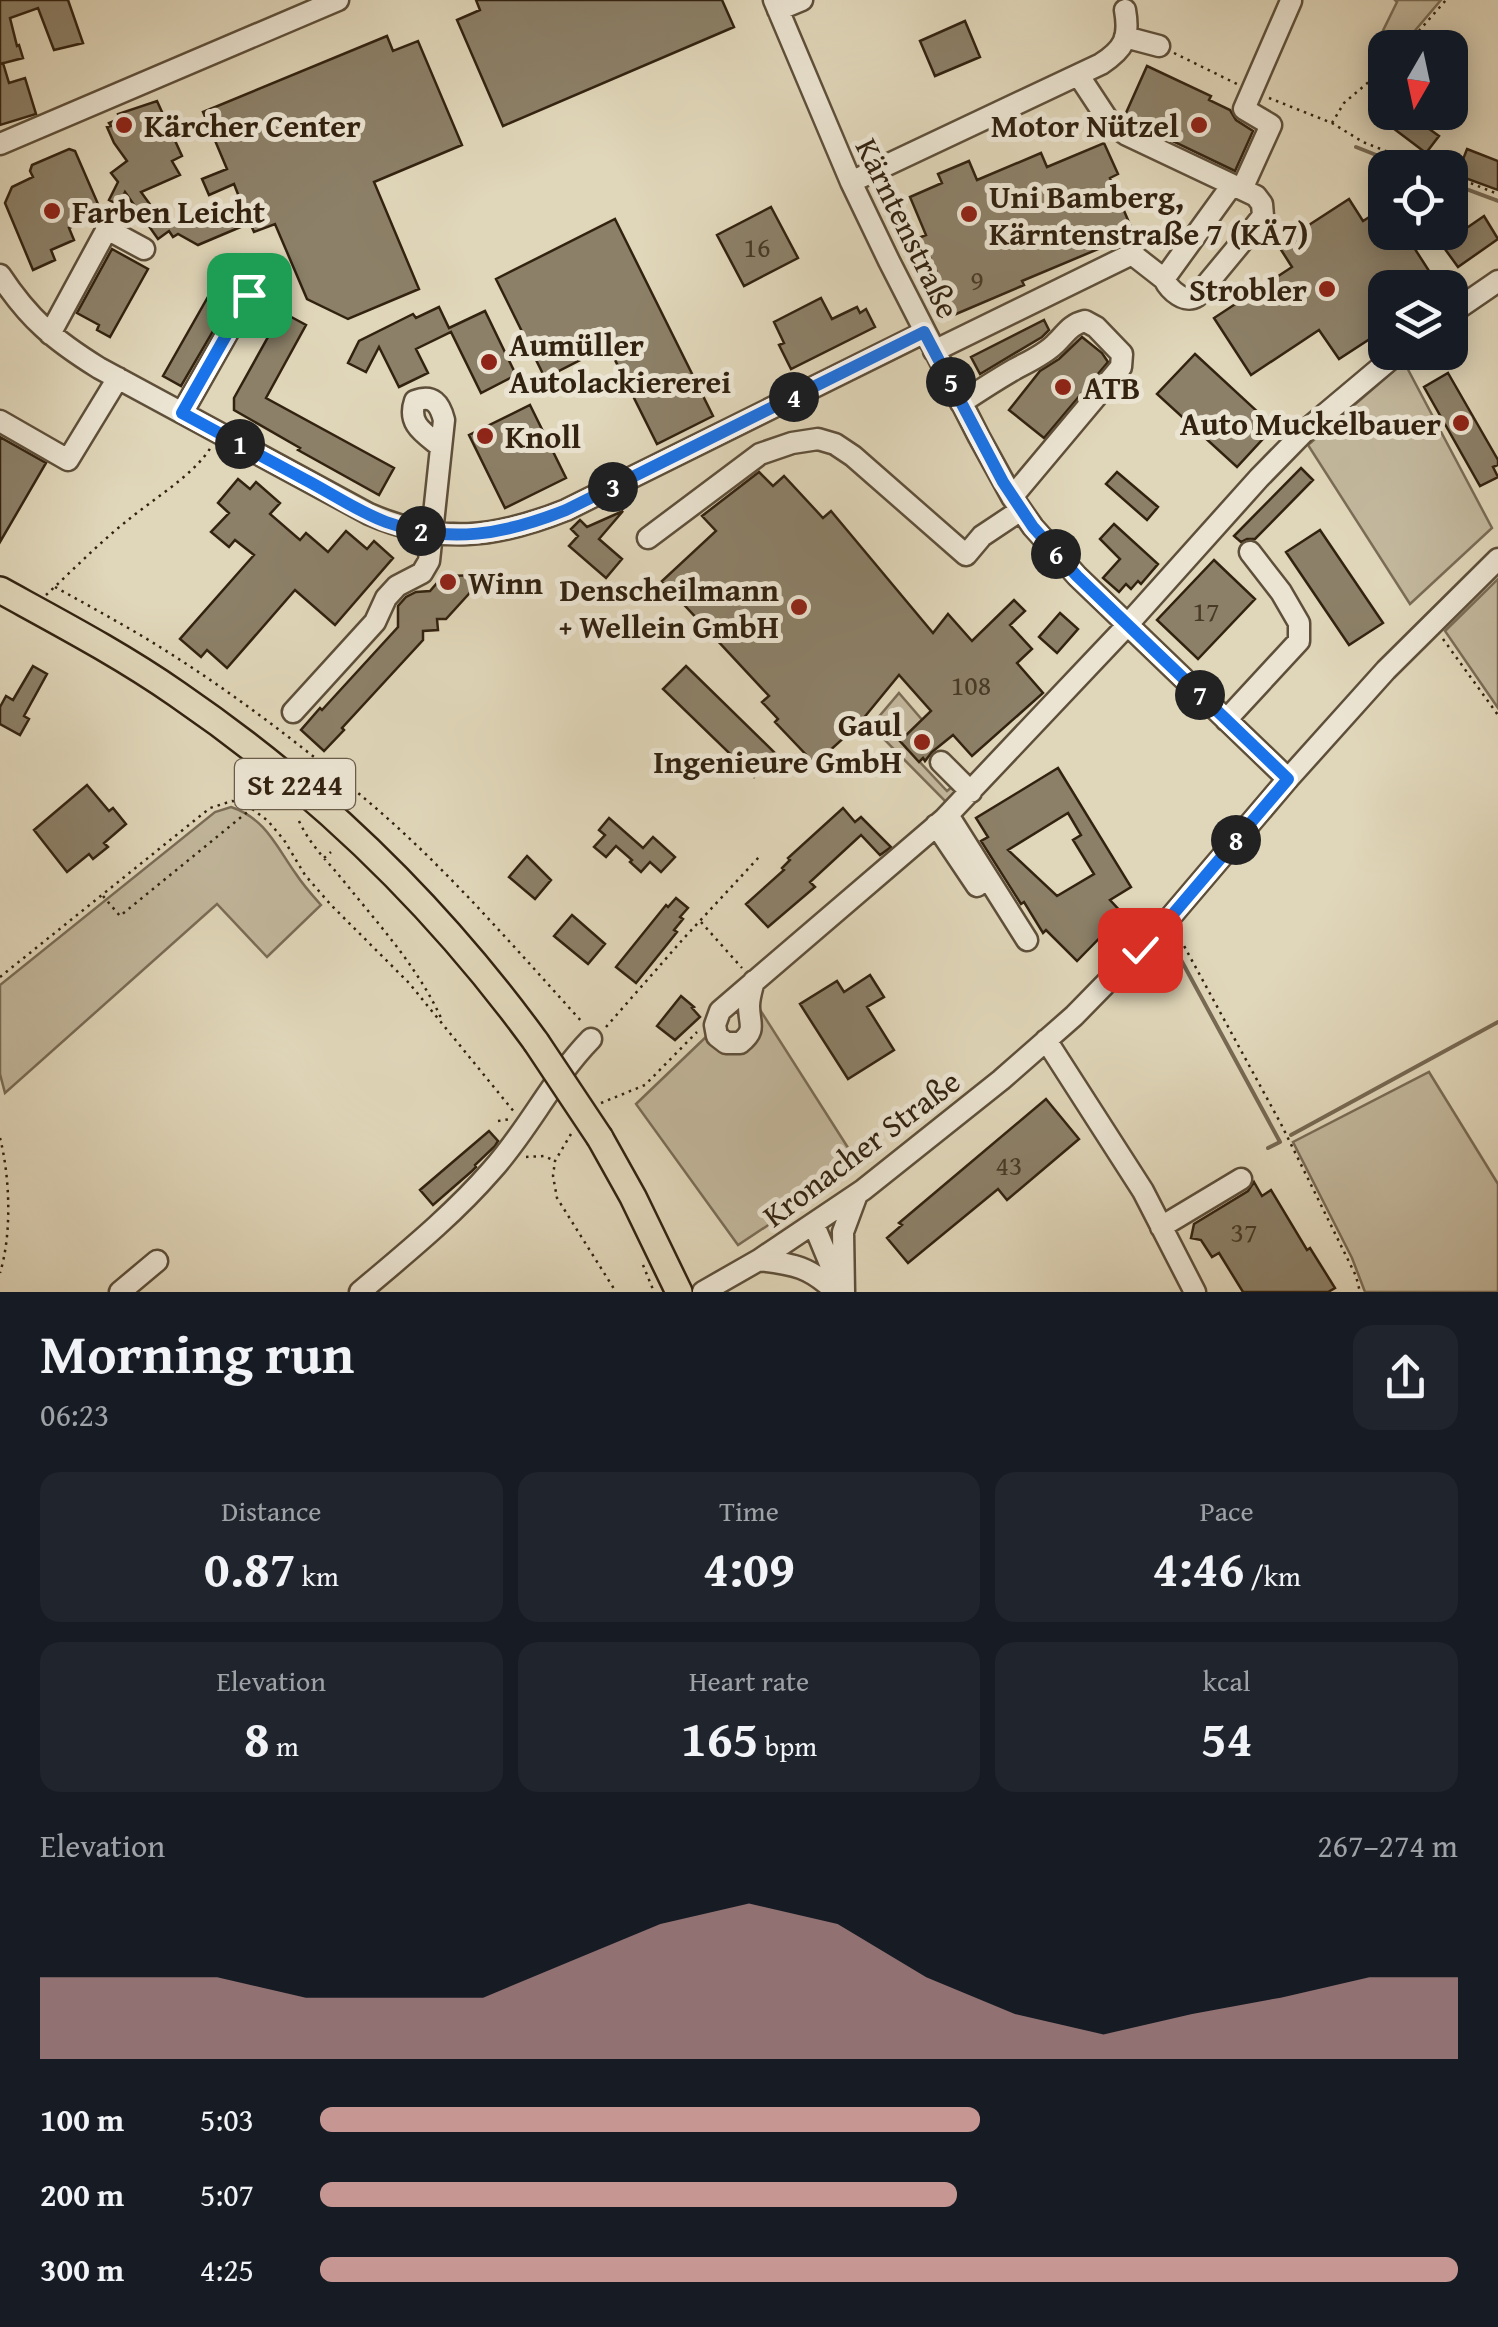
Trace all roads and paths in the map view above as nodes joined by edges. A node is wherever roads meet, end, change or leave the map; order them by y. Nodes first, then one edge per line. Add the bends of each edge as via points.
1 (802, 0) edge
2 (1446, 0) edge
3 (1291, 1) edge
4 (324, 3) edge
5 (1126, 3) edge
6 (776, 5) edge
7 (1420, 30) edge
8 (1125, 37) junction
9 (1159, 46) dead end
10 (1079, 76) junction
11 (1368, 83) edge
12 (0, 144) edge
13 (1384, 150) edge
14 (851, 182) junction
15 (1468, 182) edge
16 (1237, 187) junction
17 (1498, 194) edge
18 (144, 250) dead end
19 (0, 275) edge
20 (1164, 279) junction
21 (1498, 281) edge
22 (249, 295) dead end
23 (1468, 302) edge
24 (50, 334) junction
25 (929, 342) junction
26 (1378, 370) edge
27 (118, 378) junction
28 (962, 403) junction
29 (182, 413) junction
30 (0, 421) edge
31 (218, 433) junction
32 (440, 446) dead end
33 (1017, 504) junction
34 (433, 533) junction
35 (648, 538) dead end
36 (1250, 552) dead end
37 (1498, 559) edge
38 (55, 587) junction
39 (0, 590) edge
40 (42, 599) dead end
41 (0, 606) edge
42 (1128, 624) junction
43 (1442, 637) dead end
44 (292, 712) dead end
45 (1498, 714) edge
46 (1226, 720) junction
47 (940, 762) dead end
48 (1288, 779) junction
49 (970, 792) junction
50 (251, 809) junction
51 (298, 820) dead end
52 (942, 820) junction
53 (330, 852) dead end
54 (760, 856) dead end
55 (323, 860) junction
56 (981, 892) dead end
57 (102, 894) junction
58 (700, 921) junction
59 (1027, 940) dead end
60 (1182, 940) dead end
61 (1140, 950) junction
62 (0, 977) edge
63 (754, 980) joint
64 (1168, 988) dead end
65 (445, 1026) junction
66 (592, 1040) junction
67 (1046, 1040) junction
68 (532, 1048) junction
69 (498, 1122) dead end
70 (0, 1138) edge
71 (1241, 1179) dead end
72 (857, 1195) junction
73 (814, 1225) junction
74 (1161, 1227) junction
75 (759, 1260) junction
76 (156, 1261) dead end
77 (653, 1262) junction
78 (0, 1273) edge
79 (714, 1289) edge
80 (1192, 1291) edge
81 (120, 1292) edge
82 (360, 1292) edge
83 (654, 1292) edge
84 (665, 1292) edge
85 (679, 1292) edge
86 (840, 1292) edge
87 (1360, 1292) edge

1 - 6 street
2 - 7 path
3 - 16 street via 1244,109 1271,125
4 - 12 street
5 - 8 street
6 - 14 street, Kärntenstraße
8 - 9 street
8 - 10 street via 1117,54
10 - 14 street
10 - 16 street via 1110,123 1127,135
11 - 13 path via 1332,123
14 - 25 street, Kärntenstraße
15 - 17 path
16 - 20 street
16 - 20 street via 1256,196 1263,216 1191,300
18 - 24 street via 107,229
19 - 24 street
20 - 25 street via 1132,254
21 - 23 street
22 - 29 street
24 - 27 street
25 - 28 street, Kärntenstraße
25 - 34 street via 528,525
26 - 42 street via 1259,478
27 - 29 street
27 - 30 street via 68,460
28 - 33 street, Kärntenstraße
28 - 33 street via 1049,350 1076,323 1096,326 1122,354 1121,367
29 - 31 street
31 - 34 street via 386,522
31 - 38 path via 198,463
32 - 34 street
33 - 35 street via 966,555 853,456 818,439 760,454
33 - 42 street, Kärntenstraße
34 - 44 street via 422,574 397,586 375,622
36 - 46 street via 1300,623 1298,641
37 - 48 street, Kronacher Straße
38 - 40 path
38 - 66 path via 212,682 364,798 501,933
39 - 68 main road, St 2244 via 175,693 314,800 430,912 486,976
41 - 68 main road, St 2244 via 168,704 304,808 428,929
42 - 46 street, Kärntenstraße
42 - 49 street
43 - 45 path
46 - 48 street, Kärntenstraße
47 - 49 street
48 - 61 street, Kronacher Straße
49 - 52 street
50 - 57 path via 232,802 210,808
50 - 57 path via 120,916
50 - 65 path
51 - 55 path
52 - 56 street
52 - 59 street
52 - 63 street
53 - 55 path
54 - 58 path
55 - 65 path via 428,988
57 - 62 path
58 - 63 path
58 - 66 path
60 - 87 path
61 - 64 path
61 - 67 street, Kronacher Straße
65 - 69 path via 518,1118
66 - 82 street via 482,1181
67 - 72 street, Kronacher Straße
67 - 74 street
68 - 77 main road, St 2244 via 595,1143
70 - 78 path via 7,1179
71 - 74 street
72 - 73 street, Kronacher Straße
72 - 86 street via 843,1232
73 - 75 street, Kronacher Straße
73 - 86 street
74 - 80 street
75 - 79 street, Kronacher Straße
75 - 86 street via 811,1270
76 - 81 street
77 - 83 path
77 - 84 main road, St 2244
77 - 85 main road, St 2244

